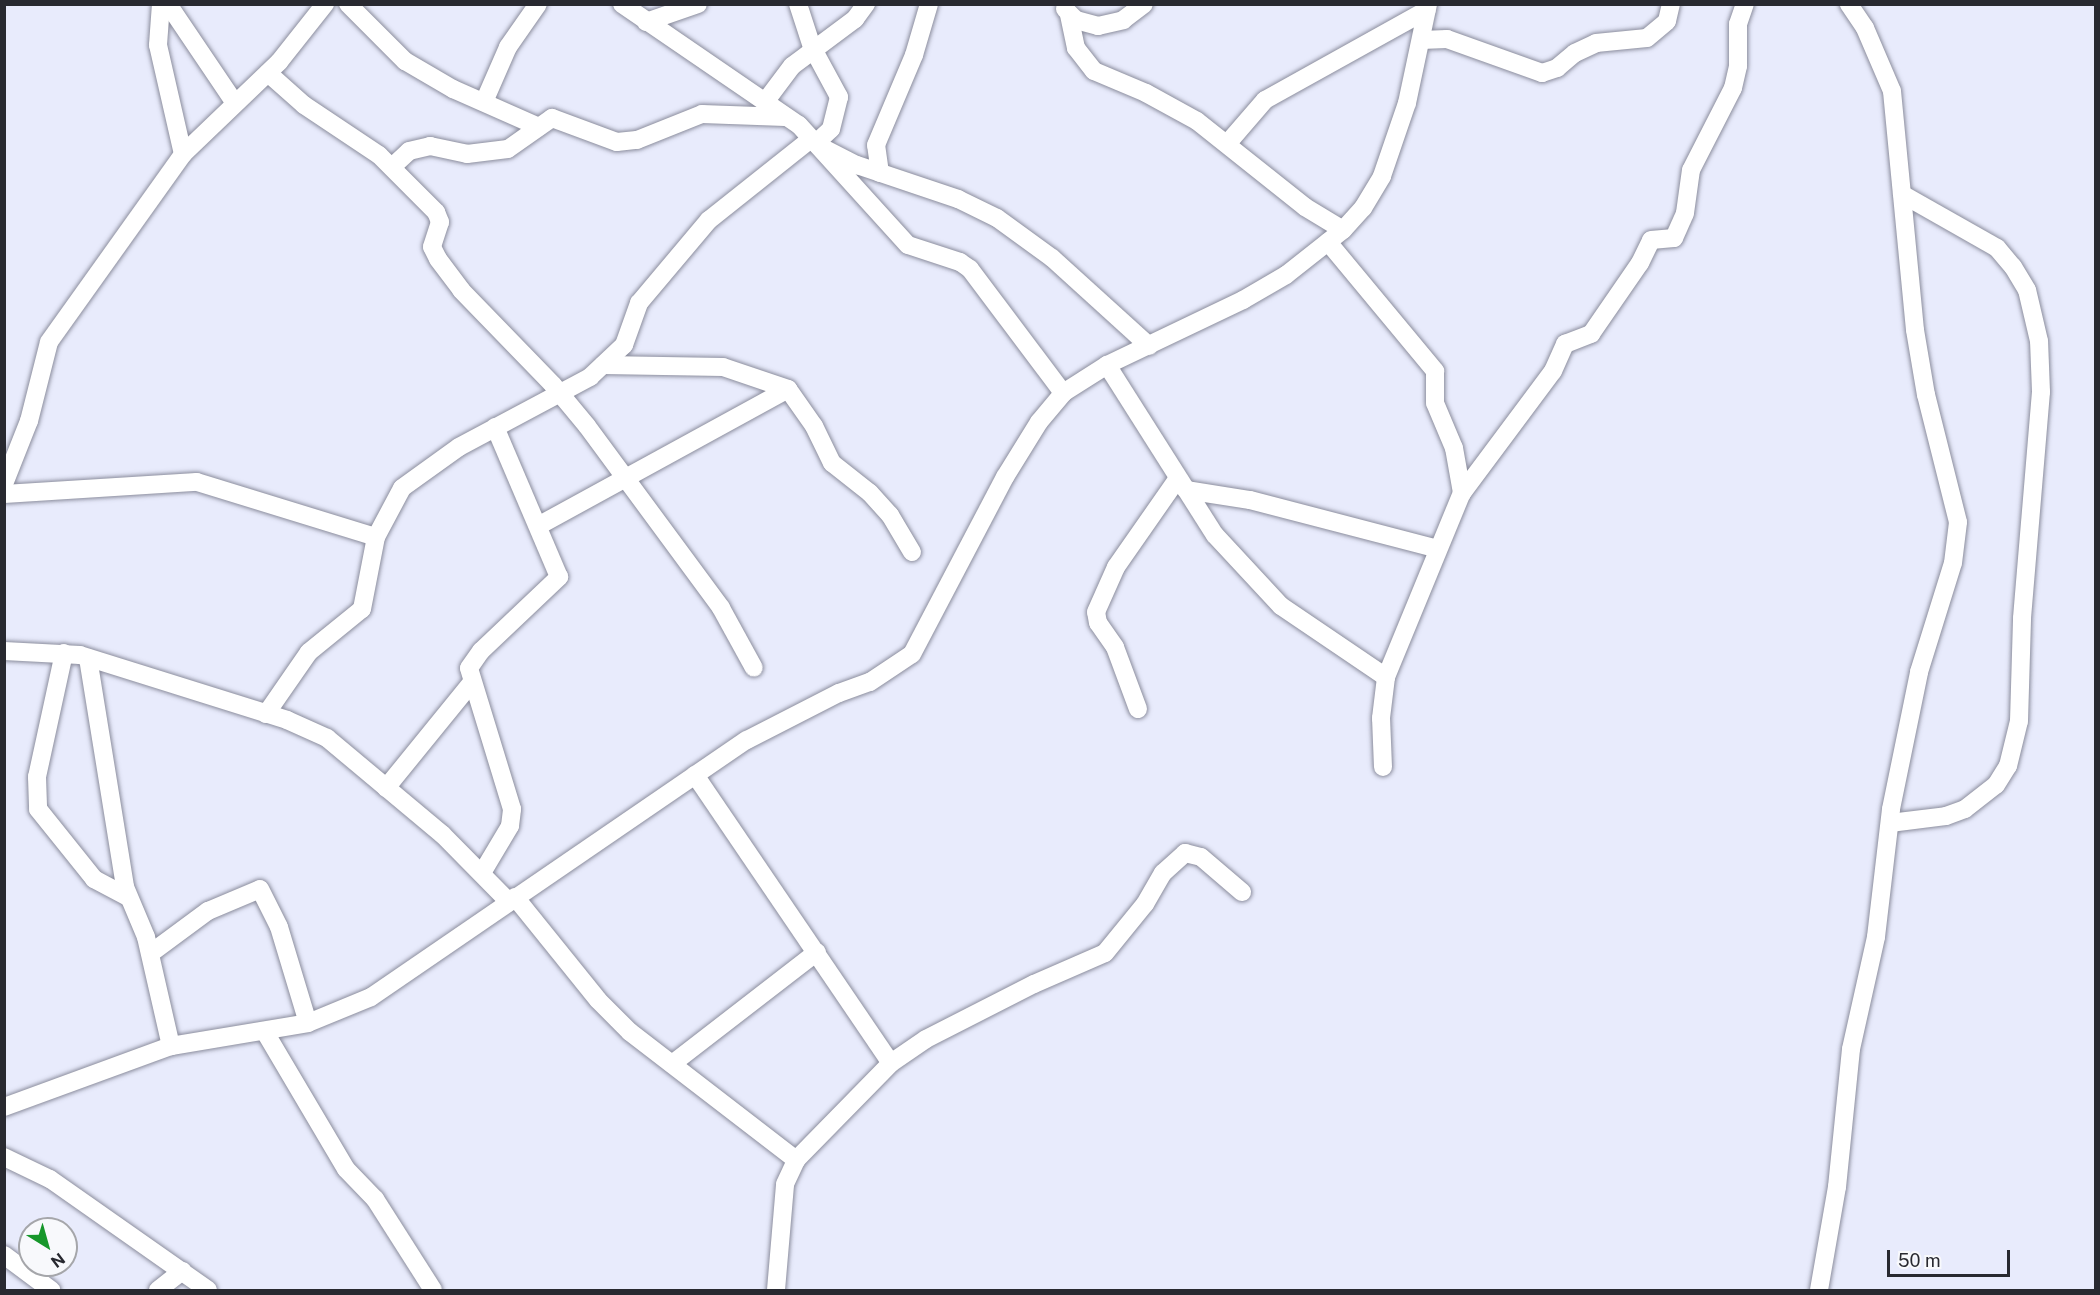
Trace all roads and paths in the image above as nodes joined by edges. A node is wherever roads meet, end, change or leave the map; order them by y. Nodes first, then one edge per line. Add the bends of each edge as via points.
1 (161, 4) edge
2 (168, 4) edge
3 (325, 4) edge
4 (348, 4) edge
5 (538, 4) edge
6 (622, 4) edge
7 (698, 4) edge
8 (798, 4) edge
9 (866, 4) edge
10 (929, 4) edge
11 (1144, 4) edge
12 (1671, 4) edge
13 (1746, 4) edge
14 (1849, 4) edge
15 (1428, 7) edge
16 (1066, 10) edge
17 (646, 22) junction
18 (1421, 40) junction
19 (812, 47) junction
20 (268, 73) junction
21 (234, 102) junction
22 (484, 102) junction
23 (765, 102) junction
24 (789, 118) junction
25 (539, 127) junction
26 (816, 143) junction
27 (1227, 144) junction
28 (183, 154) junction
29 (392, 167) junction
30 (880, 173) junction
31 (1902, 194) junction
32 (1343, 230) junction
33 (1328, 242) junction
34 (1149, 346) junction
35 (1107, 364) junction
36 (603, 365) junction
37 (788, 389) junction
38 (1063, 393) junction
39 (561, 394) junction
40 (495, 428) junction
41 (624, 481) junction
42 (4, 484) edge
43 (1182, 484) junction
44 (1462, 493) junction
45 (4, 494) edge
46 (538, 526) junction
47 (376, 537) junction
48 (1438, 549) junction
49 (912, 552) dead end
50 (4, 651) edge
51 (64, 653) junction
52 (87, 658) junction
53 (754, 669) dead end
54 (1386, 676) junction
55 (472, 682) junction
56 (1138, 709) dead end
57 (266, 714) junction
58 (1383, 767) dead end
59 (695, 775) junction
60 (386, 788) junction
61 (1890, 823) junction
62 (482, 873) junction
63 (1242, 892) dead end
64 (128, 897) junction
65 (512, 899) junction
66 (817, 952) junction
67 (151, 953) junction
68 (308, 1023) junction
69 (265, 1032) junction
70 (171, 1046) junction
71 (891, 1063) junction
72 (672, 1064) junction
73 (4, 1107) edge
74 (4, 1157) edge
75 (796, 1160) junction
76 (4, 1255) edge
77 (182, 1271) junction
78 (51, 1290) edge
79 (158, 1290) edge
80 (208, 1290) edge
81 (433, 1290) edge
82 (776, 1290) edge
83 (1819, 1290) edge

1 - 28 street via 158,45
2 - 21 street
3 - 20 street
4 - 22 street via 398,57
5 - 22 street via 508,47
6 - 17 street
7 - 17 street
8 - 19 street
9 - 19 street via 855,19
10 - 30 street via 914,55 876,145
11 - 16 street via 1123,20 1105,26 1088,25
12 - 18 street via 1667,21 1647,38 1596,43 1575,53 1557,69 1542,73 1448,39
13 - 44 street via 1738,24 1734,88 1691,170 1685,213 1674,238 1651,240 1640,264 1591,334 1565,344 1553,371
14 - 31 street via 1865,28 1892,91
15 - 18 street
15 - 27 street via 1265,100
16 - 27 street via 1076,48 1094,71 1146,93 1197,121
17 - 23 street
18 - 32 street via 1407,103 1382,176 1363,208
19 - 23 street
19 - 26 street via 839,97 831,129
20 - 21 street
20 - 29 street via 304,105 361,140
21 - 28 street
22 - 25 street
23 - 24 street
24 - 25 street via 702,114 637,140 618,142 556,118
24 - 26 street
25 - 29 street via 508,149 467,154 438,147 415,148
26 - 30 street
26 - 36 street via 709,220 639,303 624,345
26 - 38 street via 908,245 970,269
27 - 32 street via 1305,207
28 - 42 street via 49,342 29,421
29 - 39 street via 438,215 432,247 448,273
30 - 34 street via 958,199 1026,237
31 - 61 street via 1915,330 1926,395 1958,522 1953,563 1919,672
31 - 61 street via 1997,248 2013,267 2027,290 2039,341 2041,392 2022,618 2019,721 2008,766 1996,785 1965,808 1946,816
32 - 33 street
33 - 34 street via 1286,275 1243,300
33 - 44 street via 1435,371 1435,403 1455,447
34 - 35 street
35 - 38 street
35 - 43 street
36 - 37 street via 723,367
36 - 39 street
37 - 41 street
37 - 49 street via 814,426 832,463 877,501
38 - 59 street via 1039,422 1005,477 912,654 870,682 829,698 747,740
39 - 40 street
39 - 41 street
40 - 46 street
40 - 47 street via 405,484
41 - 46 street
41 - 53 street via 722,608
43 - 48 street
43 - 54 street via 1215,535 1281,606
43 - 56 street via 1116,567 1096,612 1115,647
44 - 48 street
45 - 47 street via 197,482
46 - 55 street via 558,577 472,661
47 - 57 street via 362,609 309,652
48 - 54 street
50 - 51 street
51 - 52 street
51 - 64 street via 38,767 38,809 94,879
52 - 57 street
52 - 64 street
54 - 58 street via 1381,718
55 - 60 street
55 - 62 street via 512,809 510,826
57 - 60 street via 327,738
59 - 65 street
59 - 66 street
60 - 62 street
61 - 83 street via 1876,937 1851,1049 1838,1188
62 - 65 street
63 - 71 street via 1201,857 1185,853 1163,873 1145,904 1105,953 1034,984 926,1040
64 - 67 street
65 - 68 street via 371,997
65 - 72 street via 598,1000 630,1032
66 - 71 street
66 - 72 street
67 - 68 street via 208,911 260,889 279,927
67 - 70 street
68 - 69 street
69 - 70 street
69 - 81 street via 346,1169 375,1199
70 - 73 street
71 - 75 street
72 - 75 street
74 - 77 street via 50,1179 129,1238
75 - 82 street via 785,1184
76 - 78 street
77 - 79 street
77 - 80 street

